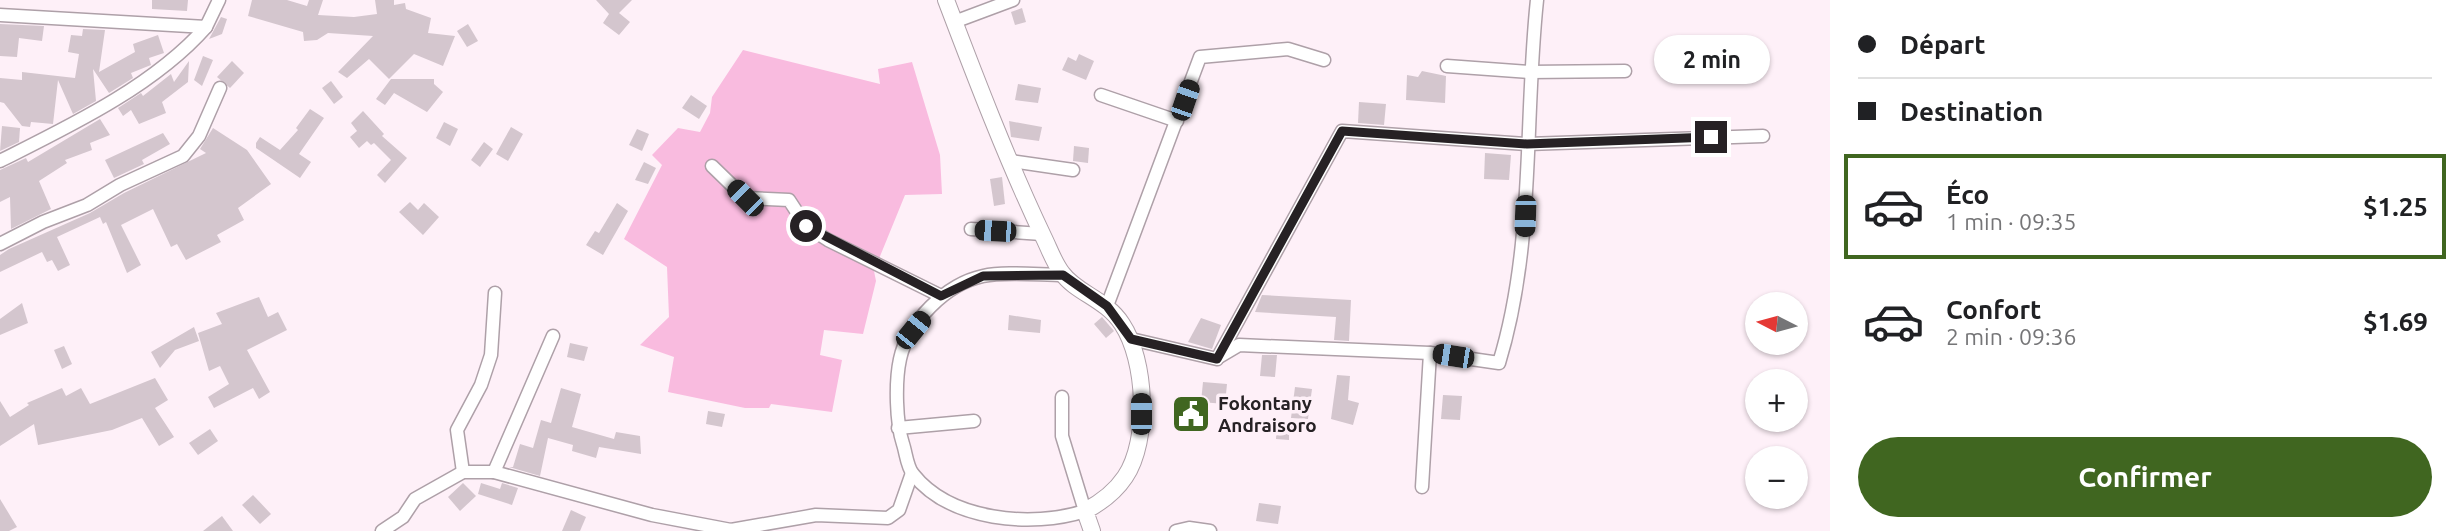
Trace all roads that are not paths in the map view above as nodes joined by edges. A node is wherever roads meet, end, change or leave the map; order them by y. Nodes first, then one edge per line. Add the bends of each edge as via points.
1 (219, 0) edge
2 (946, 0) edge
3 (1013, 0) edge
4 (1537, 0) edge
5 (0, 15) edge
6 (954, 22) junction
7 (206, 27) junction
8 (1324, 60) dead end
9 (1447, 66) dead end
10 (1625, 71) dead end
11 (1529, 72) junction
12 (220, 89) dead end
13 (1101, 95) dead end
14 (1177, 121) junction
15 (1763, 135) dead end
16 (1527, 144) junction
17 (0, 161) edge
18 (1011, 161) junction
19 (712, 166) dead end
20 (1073, 170) dead end
21 (971, 229) dead end
22 (1042, 234) junction
23 (0, 244) edge
24 (1063, 275) junction
25 (495, 293) dead end
26 (941, 296) junction
27 (1107, 306) junction
28 (554, 336) dead end
29 (1131, 339) junction
30 (1430, 353) junction
31 (1217, 359) junction
32 (1062, 397) dead end
33 (974, 421) dead end
34 (898, 428) junction
35 (463, 472) junction
36 (494, 472) junction
37 (912, 473) junction
38 (1422, 487) dead end
39 (1085, 511) junction
40 (691, 527) edge
41 (382, 531) edge
42 (1092, 531) edge
43 (1176, 531) edge
44 (1210, 531) edge

1 - 7 street
2 - 6 street
3 - 6 street
4 - 11 street
5 - 7 street
6 - 18 street
7 - 17 street via 187,48 90,115
8 - 14 street via 1288,49 1200,57
9 - 11 street
10 - 11 street
11 - 16 street
12 - 23 street via 199,136 183,156
13 - 14 street
14 - 27 street
15 - 16 street
16 - 30 street via 1524,240 1499,363
16 - 31 street via 1342,131
18 - 20 street
18 - 22 street
19 - 26 street via 745,198 789,200 806,226 828,240
21 - 22 street
22 - 24 street
24 - 26 street via 983,276
24 - 27 street
25 - 35 street via 491,355 457,430
26 - 34 street via 913,330 900,359
27 - 29 street
28 - 36 street
29 - 31 street
29 - 39 street via 1141,385 1135,454 1126,476 1102,502
30 - 31 street via 1239,345
30 - 38 street
32 - 39 street via 1062,436
33 - 34 street
34 - 37 street
35 - 36 street
35 - 41 street via 415,499 403,517
36 - 40 street
37 - 39 street via 946,503 1021,521 1058,520
37 - 40 street via 900,510 888,518 816,515 731,530
39 - 42 street
43 - 44 street

